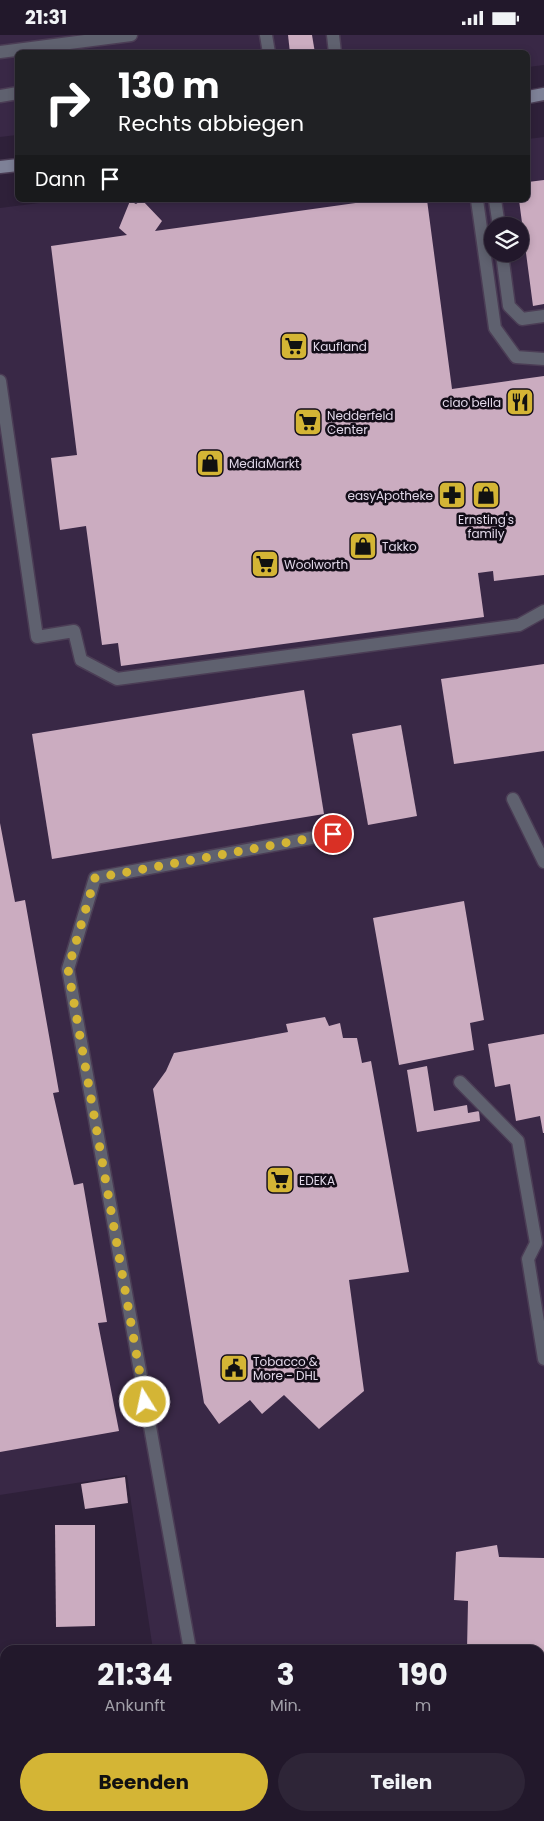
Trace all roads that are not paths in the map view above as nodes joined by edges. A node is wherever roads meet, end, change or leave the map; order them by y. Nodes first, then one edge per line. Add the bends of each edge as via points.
1 (131, 35) edge
2 (266, 35) edge
3 (332, 35) edge
4 (58, 44) edge
5 (19, 50) edge
6 (268, 50) edge
7 (334, 50) edge
8 (15, 51) edge
9 (0, 53) edge
10 (15, 94) edge
11 (544, 95) edge
12 (0, 96) edge
13 (530, 97) edge
14 (15, 165) edge
15 (0, 167) edge
16 (477, 202) edge
17 (495, 202) edge
18 (498, 217) edge
19 (503, 262) edge
20 (544, 316) edge
21 (544, 359) edge
22 (0, 381) edge
23 (544, 611) edge
24 (513, 799) dead end
25 (333, 834) dead end
26 (544, 862) edge
27 (460, 1082) dead end
28 (544, 1359) edge
29 (189, 1645) edge

1 - 4 street
2 - 6 street
3 - 7 street
4 - 5 street
8 - 9 street
10 - 12 street
11 - 13 main road
14 - 15 main road
16 - 21 street via 494,328 516,357
17 - 18 street
19 - 20 street via 509,306 522,319
22 - 23 street via 37,637 74,631 81,660 117,679 519,625
24 - 26 street
25 - 29 street via 95,878 68,969
27 - 28 street via 518,1141 536,1243 528,1259

